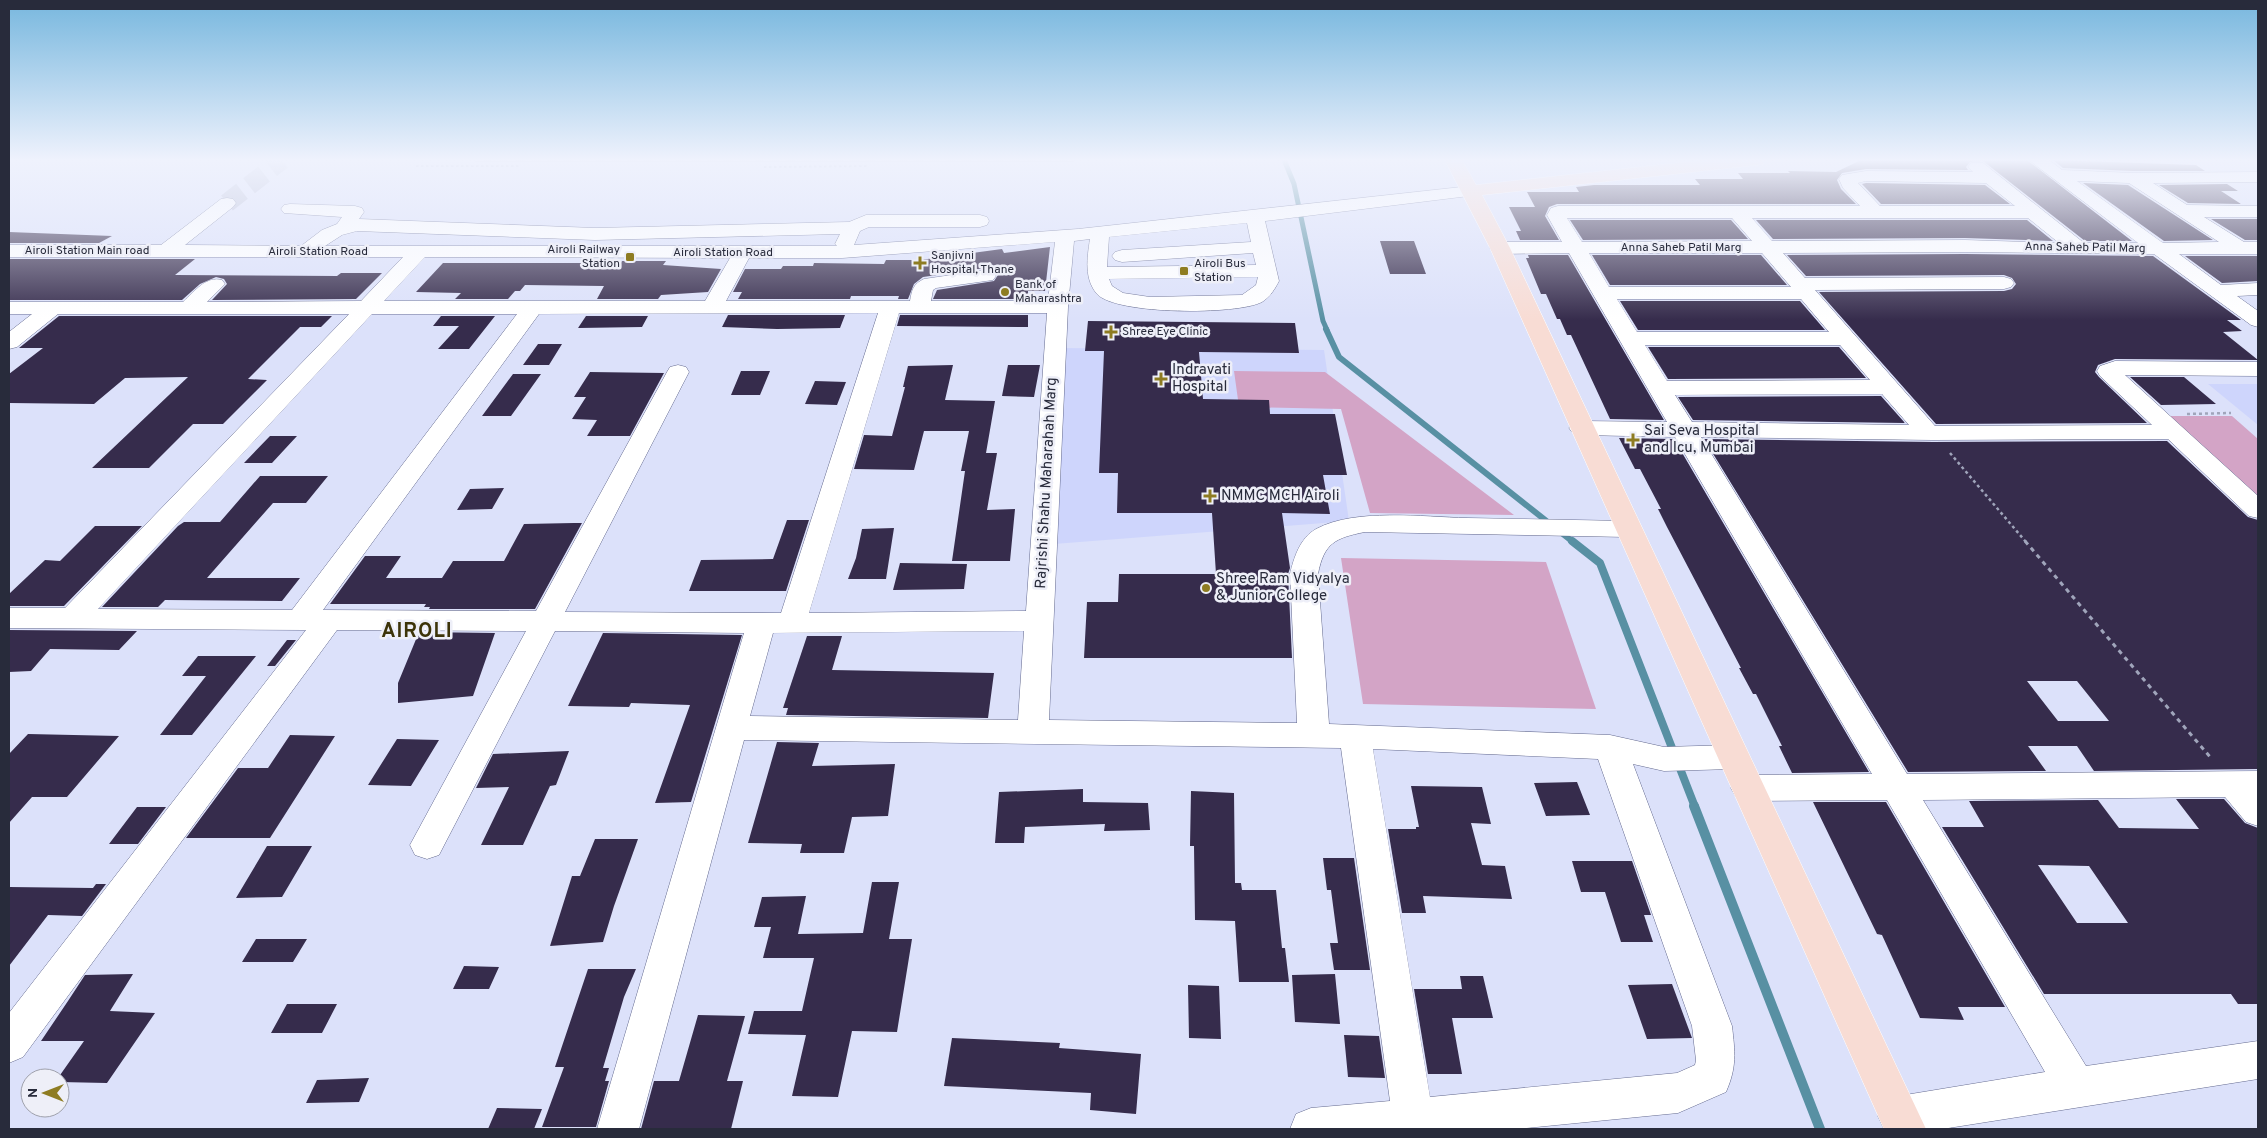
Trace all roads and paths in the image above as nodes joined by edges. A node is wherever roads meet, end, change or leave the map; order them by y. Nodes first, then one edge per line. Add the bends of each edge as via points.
1 (214, 213) tunnel mouth
2 (354, 213) edge
3 (1287, 213) edge
4 (1483, 213) edge
5 (1557, 213) edge
6 (1738, 213) edge
7 (2034, 213) edge
8 (2110, 213) edge
9 (2188, 213) edge
10 (1255, 216) junction
11 (980, 221) dead end
12 (344, 227) junction
13 (852, 228) junction
14 (1100, 231) junction
15 (1066, 235) junction
16 (1965, 246) junction
17 (1262, 247) junction
18 (1500, 248) junction
19 (1766, 248) junction
20 (1577, 249) junction
21 (2079, 249) junction
22 (2159, 249) junction
23 (2251, 250) edge
24 (9, 251) edge
25 (165, 252) junction
26 (305, 252) junction
27 (419, 252) junction
28 (842, 252) junction
29 (742, 253) junction
30 (1101, 274) junction
31 (986, 276) dead end
32 (215, 284) dead end
33 (1803, 289) junction
34 (2258, 289) edge
35 (2217, 291) junction
36 (1603, 293) junction
37 (712, 307) junction
38 (890, 307) junction
39 (919, 307) junction
40 (1058, 307) junction
41 (9, 308) edge
42 (54, 308) junction
43 (188, 308) junction
44 (367, 308) junction
45 (533, 308) junction
46 (2258, 321) edge
47 (1846, 338) junction
48 (1631, 340) junction
49 (9, 342) edge
50 (2258, 369) edge
51 (678, 372) dead end
52 (1660, 388) junction
53 (1887, 388) junction
54 (2231, 413) dead end
55 (2154, 414) junction
56 (1581, 428) junction
57 (1685, 430) junction
58 (1930, 432) junction
59 (2174, 432) junction
60 (2258, 510) edge
61 (1616, 529) junction
62 (9, 618) edge
63 (73, 618) junction
64 (314, 620) junction
65 (544, 621) junction
66 (1039, 621) junction
67 (777, 623) junction
68 (732, 728) junction
69 (1033, 731) junction
70 (1314, 736) junction
71 (1355, 736) junction
72 (1610, 747) junction
73 (1726, 757) junction
74 (2246, 785) edge
75 (1896, 786) junction
76 (1748, 788) junction
77 (2258, 812) edge
78 (427, 845) dead end
79 (9, 1044) edge
80 (2258, 1060) edge
81 (2076, 1087) junction
82 (1413, 1119) junction
83 (1902, 1123) edge
84 (618, 1129) edge
85 (1311, 1129) edge

1 - 25 street
2 - 12 street
3 - 10 street, Airoli Station Road
4 - 18 main road
5 - 20 street
6 - 19 street
7 - 21 street
8 - 22 street
9 - 23 street
10 - 14 street, Airoli Station Road
10 - 17 street
11 - 13 street via 866,221
12 - 13 street via 372,225 595,234
12 - 26 street
13 - 28 street
14 - 15 street, Airoli Station Road
14 - 30 street
15 - 28 street, Airoli Station Road
15 - 40 street, Rajrishi Shahu Maharahah Marg
16 - 19 street, Anna Saheb Patil Marg
16 - 21 street, Anna Saheb Patil Marg
16 - 33 street via 2004,283
17 - 30 street
17 - 30 street via 1266,281
18 - 20 street, Anna Saheb Patil Marg
18 - 56 main road
19 - 20 street, Anna Saheb Patil Marg
19 - 33 street
20 - 36 street
21 - 22 street, Anna Saheb Patil Marg
22 - 23 street
22 - 35 street, Anna Saheb Patil Marg
24 - 25 street, Airoli Station Main road
25 - 26 street, Airoli Station Road
26 - 27 street, Airoli Station Road
27 - 29 street, Airoli Station Road
27 - 44 street
28 - 29 street, Airoli Station Road
29 - 37 street
31 - 39 street via 922,287
32 - 43 street
33 - 36 street
33 - 47 street
34 - 35 street
35 - 46 street, Anna Saheb Patil Marg
36 - 48 street
37 - 38 street
37 - 45 street
38 - 39 street
38 - 67 street
39 - 40 street
40 - 66 street, Rajrishi Shahu Maharahah Marg
41 - 42 street
42 - 43 street
42 - 49 street
43 - 44 street
44 - 45 street
44 - 63 street
45 - 64 street
47 - 48 street
47 - 53 street
48 - 52 street
50 - 55 street via 2115,368 2108,371
51 - 65 street
52 - 53 street
52 - 57 street
53 - 58 street
54 - 55 path
55 - 59 street
56 - 57 street
56 - 61 main road
57 - 58 street
57 - 75 street
58 - 59 street
58 - 74 path
59 - 60 street
61 - 70 street via 1366,524 1342,528 1317,540 1306,557 1304,574
61 - 73 main road
62 - 63 street
63 - 64 street
64 - 65 street
64 - 79 street
65 - 67 street
65 - 78 street
66 - 67 street
66 - 69 street, Rajrishi Shahu Maharahah Marg
67 - 68 street
68 - 69 street
68 - 84 street
69 - 70 street
70 - 71 street
71 - 72 street
71 - 82 street
72 - 73 street via 1664,760
72 - 82 street via 1712,1026 1716,1060 1712,1078 1678,1093
73 - 76 main road
74 - 75 street
74 - 77 street
75 - 76 street
75 - 81 street
76 - 83 main road
80 - 81 street
81 - 83 street
82 - 85 street

